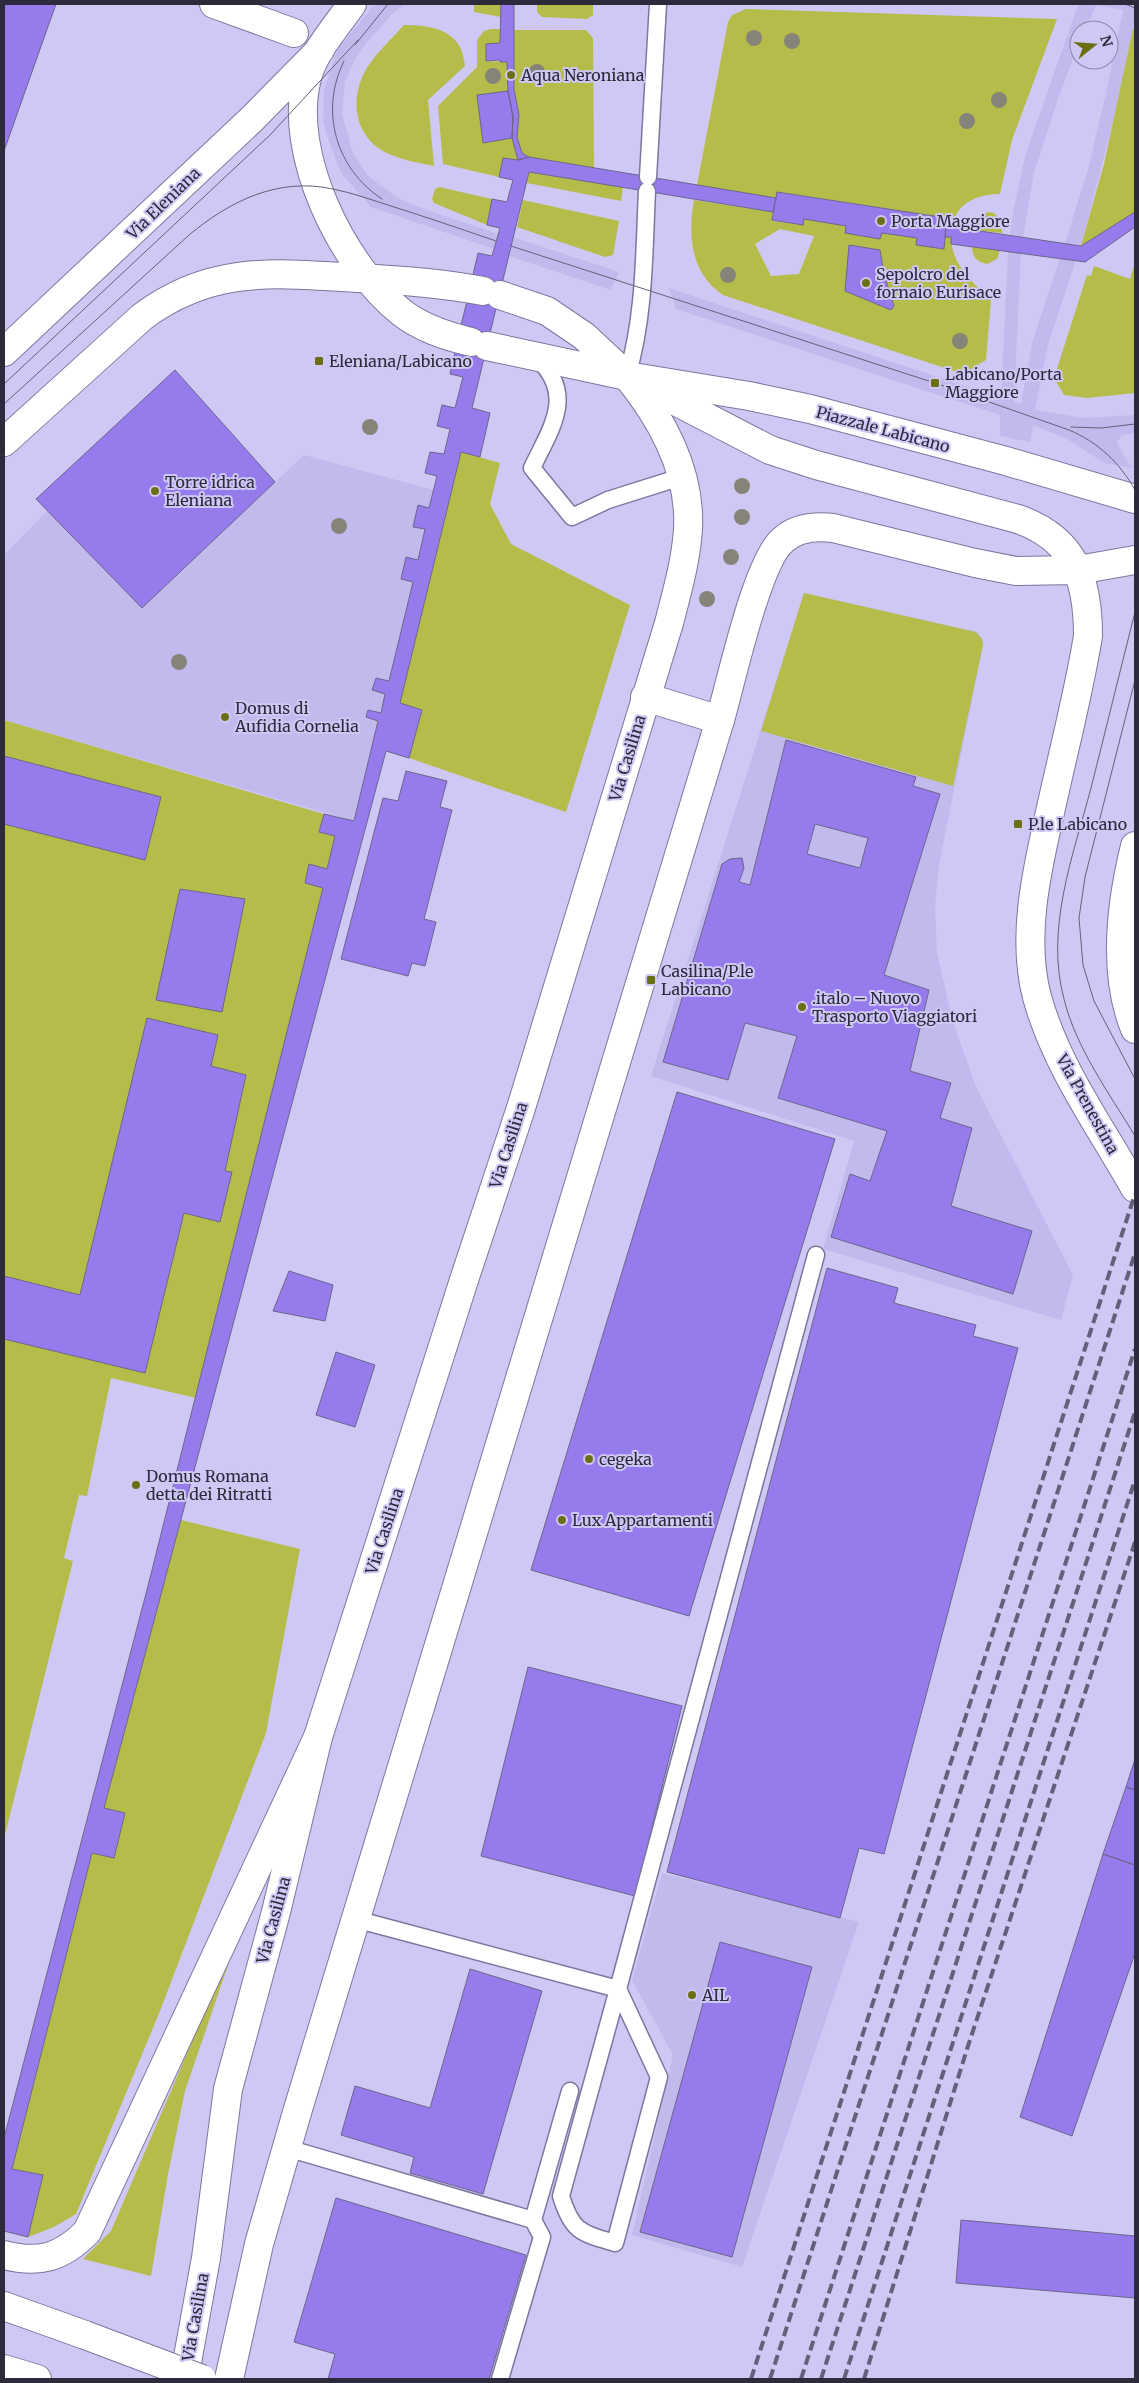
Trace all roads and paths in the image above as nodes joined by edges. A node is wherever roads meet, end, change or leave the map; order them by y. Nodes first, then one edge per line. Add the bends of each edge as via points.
1 (214, 4) edge
2 (352, 4) edge
3 (658, 4) edge
4 (294, 33) dead end
5 (320, 50) junction
6 (367, 278) junction
7 (4, 352) edge
8 (535, 356) junction
9 (627, 376) junction
10 (8, 431) edge
11 (681, 477) junction
12 (1135, 499) edge
13 (1135, 560) edge
14 (1078, 570) junction
15 (645, 697) junction
16 (720, 720) junction
17 (1135, 846) edge
18 (1135, 1029) edge
19 (1055, 1046) joint
20 (1135, 1188) edge
21 (816, 1255) dead end
22 (318, 1737) junction
23 (356, 1919) junction
24 (618, 1989) junction
25 (570, 2091) dead end
26 (287, 2148) junction
27 (533, 2220) junction
28 (4, 2255) edge
29 (4, 2306) edge
30 (4, 2369) edge
31 (37, 2379) edge
32 (184, 2379) edge
33 (202, 2379) edge
34 (229, 2379) edge
35 (500, 2379) edge

1 - 4 main road
2 - 5 main road
3 - 9 lane via 640,313
5 - 6 main road, Piazzale Labicano via 306,80 304,120 307,144 317,186 331,220
5 - 7 main road, Via Eleniana via 252,119
6 - 8 main road, Piazzale Labicano via 402,312 422,326 479,344
6 - 9 main road, Piazzale Labicano via 446,284 530,304 562,320 584,336
6 - 10 main road via 255,274 188,289 142,318
8 - 9 main road, Piazzale Labicano
8 - 11 lane via 552,376 559,400 556,415 532,468 572,516 608,500
9 - 11 main road, Via Casilina via 662,425
9 - 12 main road, Piazzale Labicano via 810,409
9 - 14 main road, Piazzale Labicano via 770,450 1028,522 1058,542
11 - 15 main road, Via Casilina via 688,527 684,563
13 - 14 main road
14 - 16 main road via 1000,569 833,528 814,526 797,530 781,541 770,557 757,588
14 - 19 main road, Piazzale Labicano via 1088,607 1088,636 1042,848 1031,929 1037,995
15 - 16 main road, Via Casilina
15 - 22 main road, Via Casilina via 524,1098
16 - 23 main road
17 - 18 main road via 1124,909 1123,964 1126,997
19 - 20 main road, Via Prenestina
21 - 24 lane
22 - 28 main road via 87,2232 68,2250 48,2258 24,2260
22 - 32 main road, Via Casilina via 276,1912 228,2089 206,2258
23 - 24 lane
23 - 26 main road
24 - 24 lane via 562,2196 568,2216 582,2234 615,2243 659,2077
25 - 27 lane
26 - 27 lane
26 - 34 main road via 259,2244
27 - 35 lane via 542,2237
29 - 33 main road, bridge
30 - 31 main road

